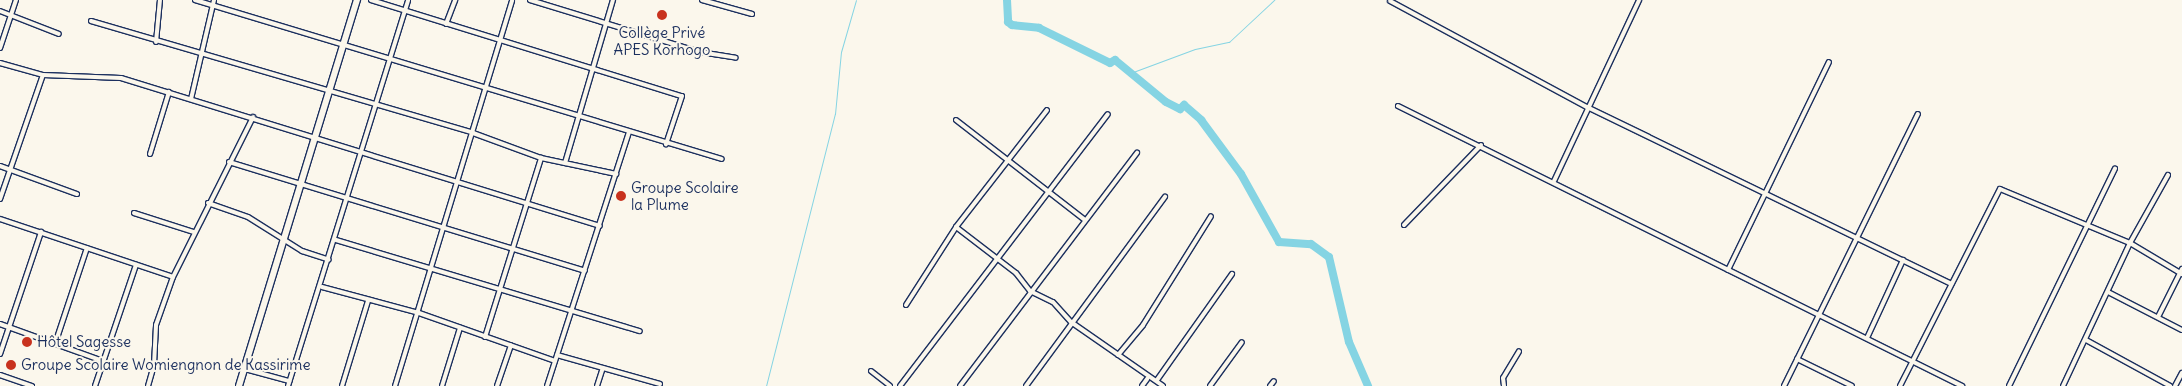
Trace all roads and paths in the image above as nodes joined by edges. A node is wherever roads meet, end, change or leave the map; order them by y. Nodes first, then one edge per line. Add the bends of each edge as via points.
1 (16, 0) edge
2 (160, 0) edge
3 (195, 0) edge
4 (357, 0) edge
5 (372, 0) edge
6 (408, 0) edge
7 (455, 0) edge
8 (512, 0) edge
9 (530, 0) edge
10 (613, 0) edge
11 (702, 0) edge
12 (1639, 0) edge
13 (1390, 1) edge
14 (214, 2) edge
15 (0, 11) edge
16 (405, 11) junction
17 (752, 14) dead end
18 (11, 15) junction
19 (91, 20) dead end
20 (605, 23) junction
21 (446, 24) junction
22 (59, 34) dead end
23 (500, 41) junction
24 (156, 42) junction
25 (343, 45) junction
26 (0, 48) edge
27 (200, 55) junction
28 (736, 58) dead end
29 (391, 60) junction
30 (1829, 62) dead end
31 (0, 63) edge
32 (592, 69) junction
33 (43, 75) junction
34 (485, 87) junction
35 (169, 92) junction
36 (329, 93) junction
37 (191, 99) junction
38 (377, 104) junction
39 (1398, 106) dead end
40 (1587, 107) junction
41 (1047, 110) dead end
42 (1108, 114) dead end
43 (1918, 114) dead end
44 (578, 116) junction
45 (253, 118) junction
46 (956, 120) dead end
47 (629, 132) junction
48 (473, 133) junction
49 (316, 137) junction
50 (666, 144) junction
51 (1481, 145) junction
52 (363, 153) junction
53 (1137, 153) dead end
54 (150, 154) dead end
55 (541, 158) junction
56 (722, 159) dead end
57 (230, 162) junction
58 (1010, 162) junction
59 (565, 163) junction
60 (0, 166) edge
61 (9, 169) junction
62 (2115, 170) dead end
63 (616, 174) junction
64 (2168, 175) dead end
65 (304, 181) junction
66 (1554, 181) junction
67 (459, 182) junction
68 (1049, 193) junction
69 (77, 194) dead end
70 (1765, 195) junction
71 (350, 196) junction
72 (1165, 197) dead end
73 (0, 199) edge
74 (208, 203) junction
75 (526, 204) junction
76 (134, 214) dead end
77 (1211, 216) dead end
78 (0, 219) edge
79 (1085, 220) junction
80 (1404, 225) dead end
81 (600, 226) junction
82 (2088, 226) junction
83 (444, 227) junction
84 (956, 228) junction
85 (41, 232) junction
86 (194, 232) junction
87 (1857, 237) junction
88 (336, 240) junction
89 (286, 242) junction
90 (2130, 243) junction
91 (87, 248) junction
92 (512, 250) junction
93 (329, 260) junction
94 (1903, 260) junction
95 (998, 261) junction
96 (136, 265) junction
97 (430, 270) junction
98 (1728, 270) junction
99 (585, 272) junction
100 (2181, 272) edge
101 (1232, 274) dead end
102 (173, 277) junction
103 (1951, 284) junction
104 (322, 288) junction
105 (500, 291) junction
106 (1030, 291) junction
107 (2108, 292) junction
108 (368, 301) junction
109 (906, 305) dead end
110 (571, 308) junction
111 (419, 314) junction
112 (1818, 316) junction
113 (2158, 317) junction
114 (1071, 322) junction
115 (0, 324) edge
116 (9, 327) junction
117 (460, 328) junction
118 (2182, 330) edge
119 (640, 331) dead end
120 (486, 337) junction
121 (1867, 338) junction
122 (2086, 340) junction
123 (1242, 342) dead end
124 (56, 344) junction
125 (510, 345) junction
126 (1519, 351) dead end
127 (0, 354) edge
128 (557, 355) junction
129 (1118, 355) junction
130 (1797, 359) junction
131 (103, 361) junction
132 (555, 361) junction
133 (1913, 362) junction
134 (603, 368) junction
135 (245, 369) junction
136 (871, 371) dead end
137 (2182, 373) edge
138 (0, 375) edge
139 (1147, 379) junction
140 (1156, 380) junction
141 (1274, 381) dead end
142 (288, 384) edge
143 (660, 384) dead end
144 (30, 386) edge
145 (95, 386) edge
146 (148, 386) edge
147 (239, 386) edge
148 (342, 386) edge
149 (395, 386) edge
150 (442, 386) edge
151 (497, 386) edge
152 (547, 386) edge
153 (597, 386) edge
154 (890, 386) edge
155 (900, 386) edge
156 (960, 386) edge
157 (1026, 386) edge
158 (1142, 386) edge
159 (1163, 386) edge
160 (1210, 386) edge
161 (1270, 386) edge
162 (1504, 386) edge
163 (1785, 386) edge
164 (1852, 386) edge
165 (1900, 386) edge
166 (1962, 386) edge
167 (2009, 386) edge
168 (2063, 386) edge
169 (2170, 386) edge
170 (2175, 386) edge

1 - 18 street
2 - 24 street
3 - 14 street
4 - 25 street
5 - 16 street
6 - 16 street
7 - 21 street
8 - 23 street
9 - 20 street
10 - 20 street
11 - 17 street
12 - 40 street
13 - 40 street
14 - 25 street
14 - 27 street
15 - 18 street
16 - 21 street
16 - 29 street
18 - 22 street
18 - 26 street
19 - 24 street
20 - 28 street via 700,52
20 - 32 street
21 - 23 street
23 - 32 street
23 - 34 street
24 - 27 street
25 - 29 street
25 - 36 street
27 - 36 street
27 - 37 street
29 - 34 street
29 - 38 street
30 - 70 street
31 - 33 street
32 - 44 street
32 - 50 street via 682,96
33 - 35 street via 122,78
33 - 61 street
34 - 44 street
34 - 48 street
35 - 37 street
35 - 54 street
36 - 38 street
36 - 49 street
37 - 45 street
38 - 48 street
38 - 52 street
39 - 51 street
40 - 66 street
40 - 70 street
41 - 58 street
42 - 68 street
43 - 87 street
44 - 47 street
44 - 59 street
45 - 49 street
45 - 57 street
46 - 58 street
47 - 50 street
47 - 63 street
48 - 55 street
48 - 67 street
49 - 52 street
49 - 65 street
50 - 56 street
51 - 66 street
51 - 80 street
52 - 67 street
52 - 71 street
53 - 79 street
55 - 59 street
55 - 75 street
57 - 65 street
57 - 74 street
58 - 68 street
58 - 84 street
59 - 63 street
60 - 61 street
61 - 69 street
61 - 73 street
62 - 82 street
63 - 81 street
64 - 90 street
65 - 71 street
65 - 89 street
66 - 98 street
67 - 75 street
67 - 83 street
68 - 79 street
68 - 95 street
70 - 87 street
70 - 98 street
71 - 83 street
71 - 88 street
72 - 114 street via 1111,276
74 - 86 street
74 - 89 street via 248,218
75 - 81 street
75 - 92 street
76 - 86 street
77 - 129 street via 1143,325
78 - 85 street
79 - 106 street
81 - 99 street
82 - 90 street
82 - 103 street via 2000,189
82 - 167 street
83 - 92 street
83 - 97 street
84 - 95 street
84 - 109 street
85 - 91 street
85 - 116 street
86 - 102 street
87 - 94 street
87 - 112 street
88 - 93 street
88 - 97 street
89 - 93 street
89 - 135 street
90 - 100 street
90 - 107 street
91 - 96 street
91 - 124 street
92 - 99 street
92 - 105 street
93 - 104 street
94 - 103 street
94 - 121 street
95 - 106 street via 1016,273
95 - 155 street
96 - 102 street
96 - 131 street
97 - 105 street
97 - 111 street
98 - 112 street
99 - 110 street
100 - 113 street
101 - 140 street
102 - 146 street via 156,325
103 - 133 street
104 - 108 street
104 - 142 street
105 - 110 street
105 - 120 street
106 - 114 street via 1053,302
106 - 156 street
107 - 113 street
107 - 122 street
108 - 111 street
108 - 148 street
110 - 119 street
110 - 128 street
111 - 117 street
111 - 149 street
112 - 121 street
112 - 130 street
113 - 118 street
114 - 129 street
114 - 157 street
115 - 116 street
116 - 124 street
116 - 127 street
117 - 120 street
117 - 150 street
120 - 125 street
121 - 133 street
122 - 168 street
122 - 169 street
123 - 160 street
124 - 131 street
125 - 132 street
125 - 151 street
126 - 162 street via 1503,378
128 - 132 street
128 - 134 street
129 - 139 street
130 - 163 street
130 - 164 street
131 - 145 street
132 - 152 street
133 - 165 street
133 - 166 street
134 - 143 street
134 - 153 street
135 - 142 street
135 - 147 street
136 - 154 street
137 - 170 street
138 - 144 street
139 - 140 street
139 - 158 street
140 - 159 street
141 - 161 street

